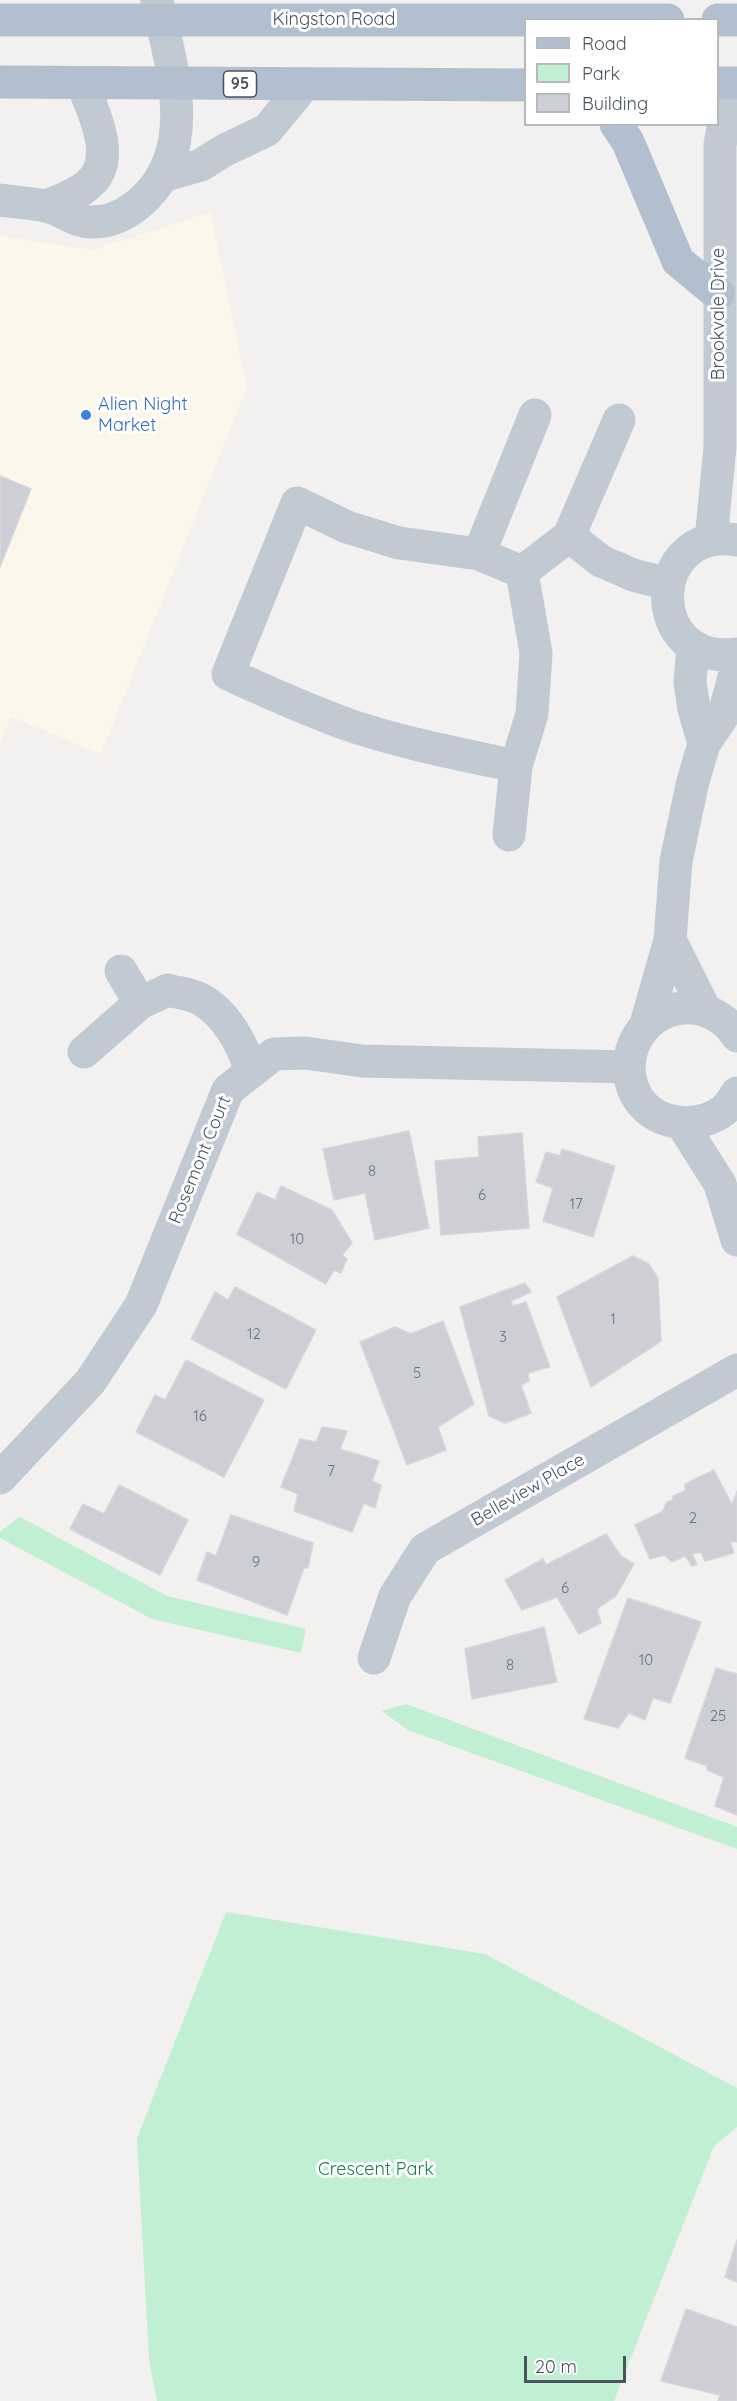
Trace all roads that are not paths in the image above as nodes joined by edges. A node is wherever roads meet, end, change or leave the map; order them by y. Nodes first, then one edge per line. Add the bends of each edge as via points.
1 (159, 10) edge
2 (566, 18) edge
3 (0, 20) edge
4 (719, 20) edge
5 (737, 20) edge
6 (0, 82) edge
7 (82, 83) junction
8 (175, 83) junction
9 (719, 83) edge
10 (737, 83) edge
11 (305, 84) junction
12 (524, 85) edge
13 (737, 91) edge
14 (617, 126) edge
15 (163, 176) junction
16 (0, 200) edge
17 (47, 206) junction
18 (718, 294) junction
19 (535, 415) dead end
20 (619, 420) dead end
21 (569, 536) junction
22 (724, 540) edge
23 (479, 554) junction
24 (522, 572) junction
25 (668, 584) junction
26 (693, 646) junction
27 (737, 654) edge
28 (737, 666) edge
29 (704, 744) junction
30 (516, 766) junction
31 (509, 835) dead end
32 (670, 940) junction
33 (121, 971) dead end
34 (140, 1003) junction
35 (705, 1010) junction
36 (646, 1024) junction
37 (737, 1036) edge
38 (84, 1052) dead end
39 (629, 1067) junction
40 (250, 1071) junction
41 (731, 1102) edge
42 (682, 1124) junction
43 (720, 1184) junction
44 (737, 1240) edge
45 (737, 1370) edge
46 (0, 1478) edge
47 (374, 1658) dead end

1 - 2 main road, Kingston Road
1 - 3 main road, Kingston Road
1 - 8 street
4 - 5 main road
6 - 7 main road, 95
7 - 8 main road, 95
7 - 17 street via 102,148 98,174 81,191
8 - 11 main road, 95
8 - 15 street via 174,136
9 - 10 main road
11 - 12 main road, 95
11 - 15 street via 267,130 201,165
13 - 18 street, Brookvale Drive via 721,133
14 - 18 main road via 628,142 678,261
15 - 17 street via 136,207 107,221 82,222
16 - 17 street
18 - 22 street, Brookvale Drive
19 - 23 street
20 - 21 street
21 - 24 street
21 - 25 street via 601,561
22 - 25 street via 696,546 683,556
23 - 24 street
23 - 30 street via 399,543 347,527 297,503 228,674 285,701 349,724 444,751
24 - 30 street via 536,653 532,714
25 - 26 street via 666,602 671,620
26 - 27 street via 708,654
26 - 29 street via 690,682
28 - 29 street via 723,714
29 - 32 street via 676,861
30 - 31 street
32 - 35 street
32 - 36 street
33 - 34 street
34 - 38 street
34 - 40 street via 168,990 200,999 224,1019 245,1050
35 - 36 street via 671,1009
35 - 37 street via 724,1020
36 - 39 street via 632,1047
39 - 40 street, Rosemont Court via 362,1061 305,1053 274,1054
39 - 42 street via 635,1092 648,1108 663,1119
40 - 46 street, Rosemont Court via 228,1090 141,1305 90,1382
41 - 42 street via 707,1120
41 - 43 street
42 - 43 street
43 - 44 street
45 - 47 street, Belleview Place via 425,1549 395,1596

